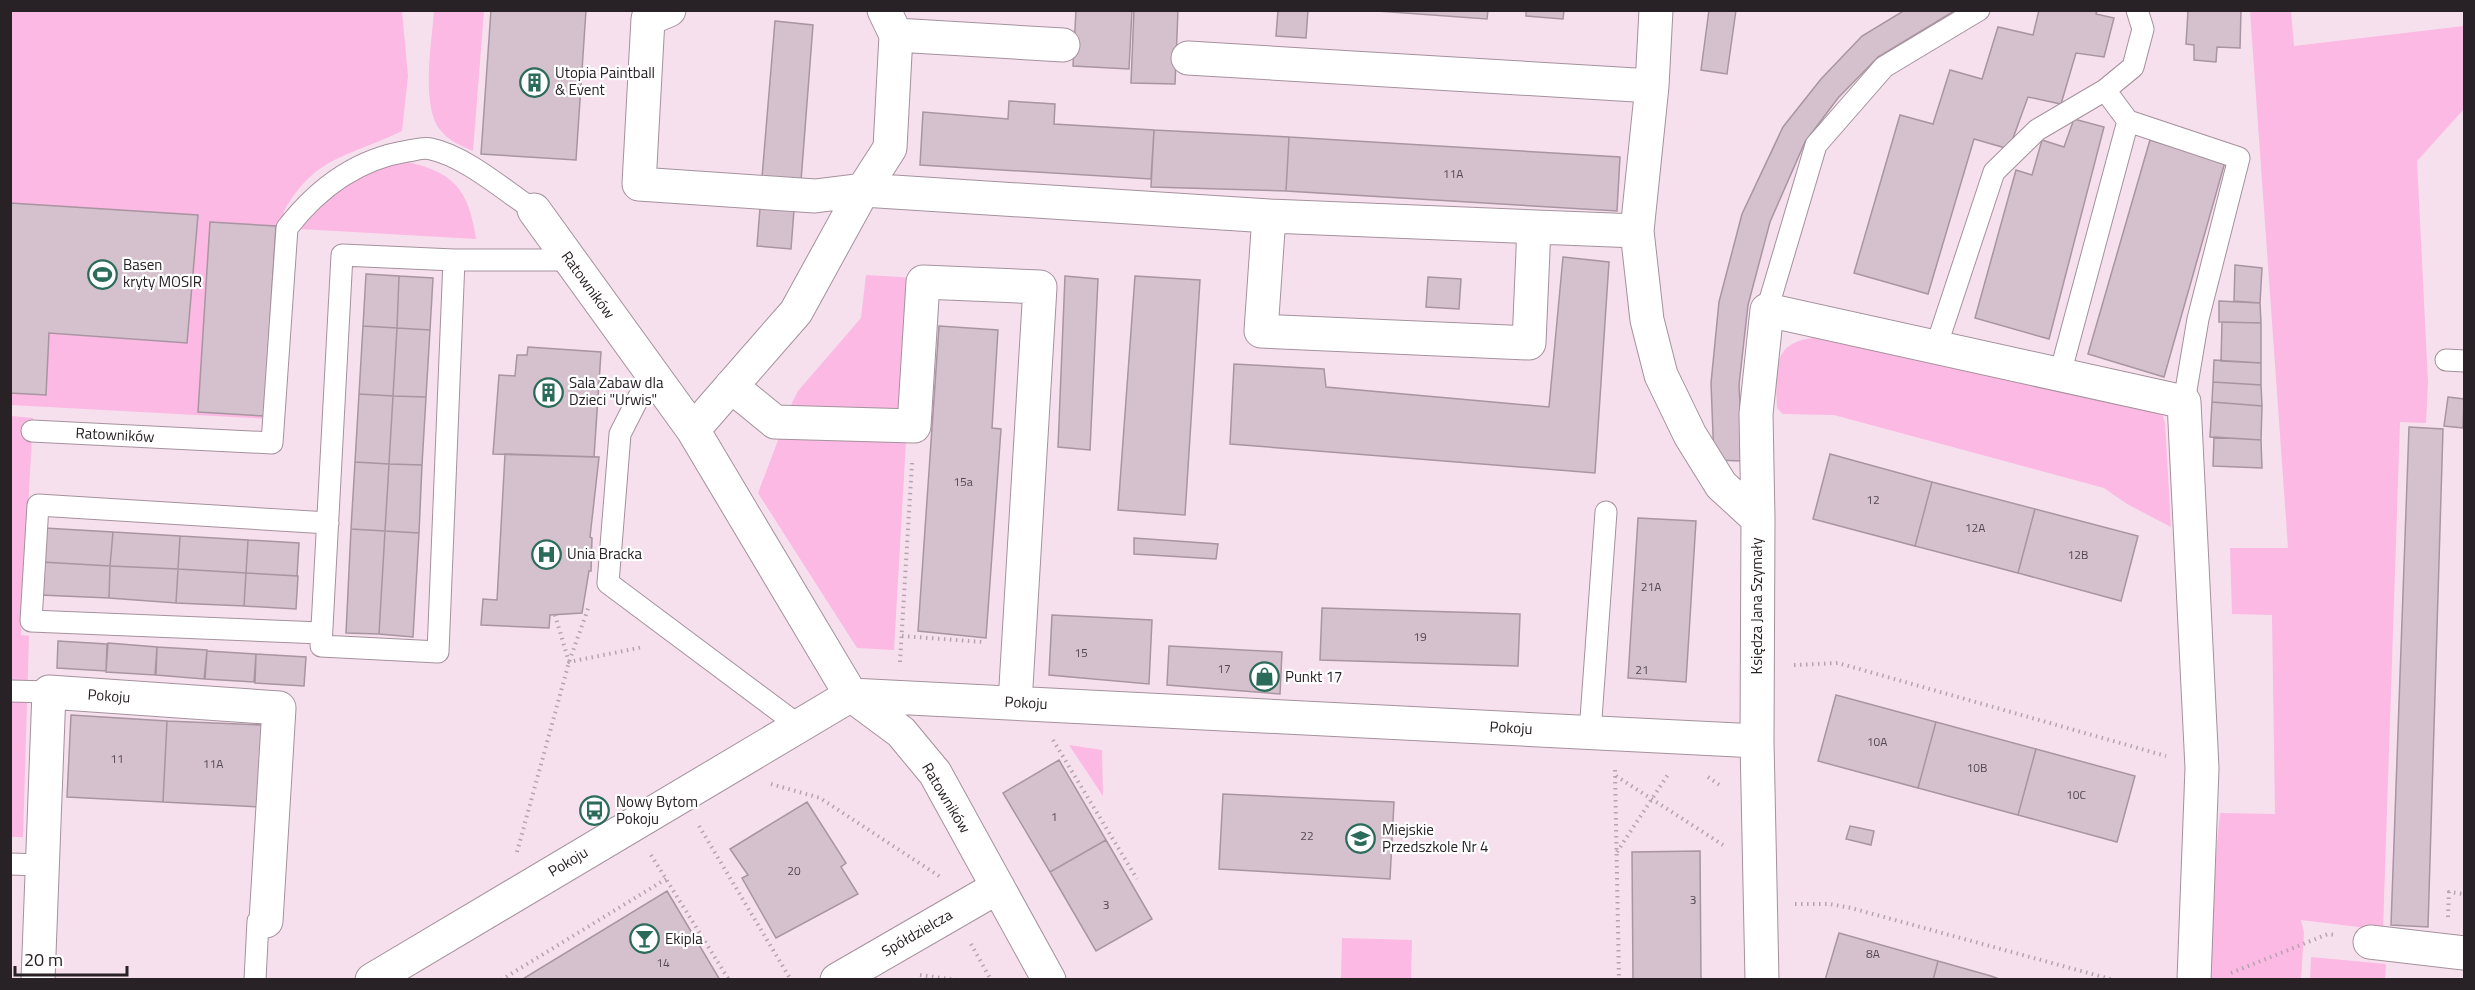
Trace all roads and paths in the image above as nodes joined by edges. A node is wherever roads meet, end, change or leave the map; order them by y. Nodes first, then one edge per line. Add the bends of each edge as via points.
1 (669, 10) edge
2 (1656, 10) edge
3 (1980, 10) edge
4 (2137, 10) edge
5 (890, 23) edge
6 (1063, 45) dead end
7 (1188, 58) dead end
8 (1652, 86) junction
9 (2105, 90) junction
10 (2128, 121) junction
11 (863, 190) junction
12 (534, 210) joint
13 (1269, 216) junction
14 (1534, 227) junction
15 (1637, 231) junction
16 (454, 260) junction
17 (570, 260) junction
18 (1767, 310) junction
19 (1936, 347) junction
20 (651, 373) junction
21 (2060, 374) junction
22 (730, 386) junction
23 (2184, 402) junction
24 (914, 426) junction
25 (693, 430) junction
26 (32, 431) dead end
27 (1606, 512) dead end
28 (1758, 519) junction
29 (328, 523) junction
30 (608, 583) junction
31 (555, 615) dead end
32 (321, 633) junction
33 (902, 636) junction
34 (682, 639) junction
35 (1020, 645) junction
36 (569, 662) junction
37 (1757, 674) junction
38 (10, 691) edge
39 (49, 692) junction
40 (851, 694) junction
41 (898, 697) junction
42 (1015, 703) junction
43 (798, 725) junction
44 (1590, 732) junction
45 (1062, 738) dead end
46 (1757, 741) junction
47 (1604, 767) dead end
48 (1615, 767) junction
49 (1626, 768) dead end
50 (2202, 768) junction
51 (1659, 770) dead end
52 (1703, 775) dead end
53 (1616, 776) junction
54 (763, 782) dead end
55 (1728, 791) dead end
56 (1652, 799) junction
57 (698, 824) dead end
58 (1732, 851) dead end
59 (517, 853) dead end
60 (650, 853) dead end
61 (1617, 853) junction
62 (10, 864) edge
63 (42, 865) junction
64 (666, 879) junction
65 (1137, 879) dead end
66 (947, 882) dead end
67 (998, 887) junction
68 (1785, 904) dead end
69 (266, 921) joint
70 (2370, 942) joint
71 (2464, 953) edge
72 (916, 974) dead end
73 (2209, 977) edge
74 (38, 980) edge
75 (255, 980) edge
76 (372, 980) edge
77 (501, 980) edge
78 (729, 980) edge
79 (791, 980) edge
80 (837, 980) edge
81 (957, 980) edge
82 (1049, 980) edge
83 (1619, 980) edge
84 (1762, 980) edge
85 (2114, 980) edge

1 - 11 street via 648,20 639,184 815,196
2 - 8 street, Księdza Jana Szymały
3 - 18 lane via 1884,67 1816,145
4 - 9 lane via 2143,29 2133,67
5 - 6 street
5 - 11 street via 890,148
7 - 8 street
8 - 15 street, Księdza Jana Szymały
9 - 10 lane
9 - 19 lane via 2037,130 1994,172
10 - 21 lane
10 - 23 lane via 2239,158 2198,319
11 - 13 street
11 - 22 street via 796,312
12 - 17 street, Ratowników
12 - 26 lane, Ratowników via 473,169 430,148 387,154 342,174 307,202 287,228 272,443
13 - 14 street
13 - 14 street via 1261,331 1528,343
14 - 15 street
15 - 28 street, Księdza Jana Szymały via 1647,320 1661,375 1690,435 1721,485
16 - 17 lane
16 - 29 lane via 342,255
16 - 32 lane via 438,652 321,646
17 - 20 street, Ratowników
18 - 19 street
18 - 28 street via 1756,414
19 - 21 street
20 - 25 street, Ratowników
20 - 30 lane via 620,434
21 - 23 street
22 - 24 street via 775,422
22 - 25 street
23 - 50 street
24 - 33 path
24 - 35 street via 923,282 1040,287
25 - 40 street, Ratowników
27 - 44 lane
28 - 37 street, Księdza Jana Szymały
29 - 32 lane
29 - 32 lane via 38,504 36,528 31,621
30 - 34 lane
30 - 36 path via 586,610
31 - 36 path
33 - 35 path
33 - 41 path
34 - 36 path
34 - 43 lane
35 - 42 street
36 - 59 path
37 - 46 street, Księdza Jana Szymały
37 - 50 path via 1781,665 1838,663
38 - 39 lane
39 - 63 street
39 - 69 street, Pokoju via 279,708
40 - 41 street, Pokoju
40 - 43 street, Pokoju
40 - 67 street, Ratowników via 901,732 934,773
41 - 42 street, Pokoju
42 - 44 street, Pokoju
43 - 76 street, Pokoju
44 - 46 street, Pokoju
45 - 65 path via 1051,737
46 - 84 street, Księdza Jana Szymały
47 - 48 path
48 - 49 path
48 - 53 path
50 - 73 street
51 - 56 path via 1671,770
52 - 55 path
53 - 56 path
53 - 61 path
54 - 66 path via 819,798
56 - 58 path
56 - 61 path
57 - 79 path
60 - 64 path
61 - 83 path
62 - 63 lane
63 - 74 street
64 - 77 path
64 - 78 path
67 - 80 street, Spółdzielcza
67 - 82 street, Ratowników
68 - 85 path via 1851,908
69 - 75 lane via 258,921
70 - 71 street
70 - 73 path via 2328,934
72 - 81 path

